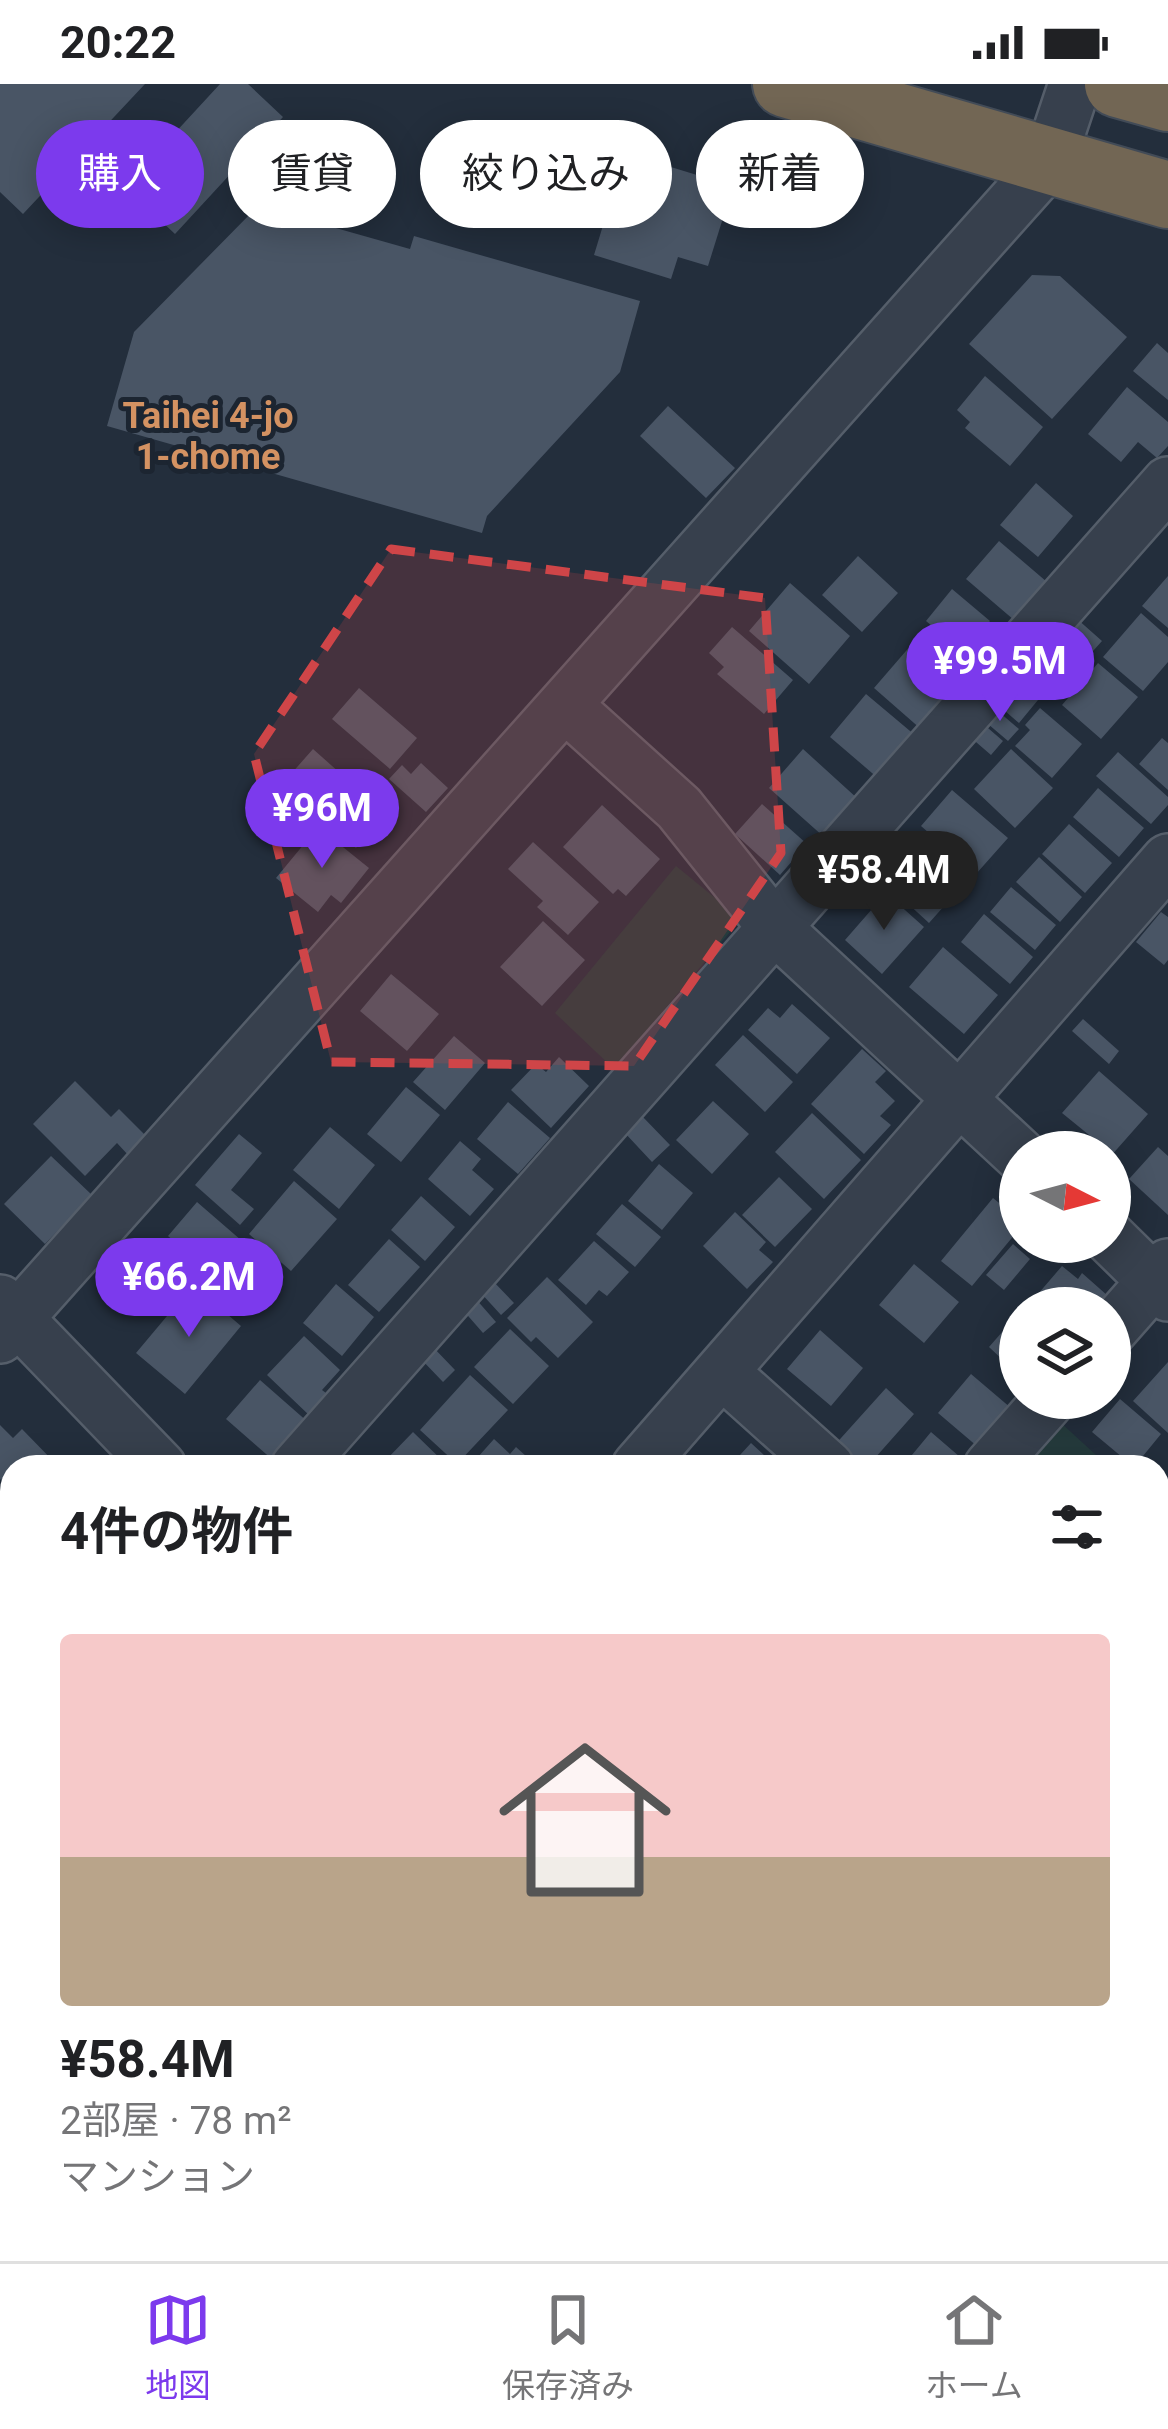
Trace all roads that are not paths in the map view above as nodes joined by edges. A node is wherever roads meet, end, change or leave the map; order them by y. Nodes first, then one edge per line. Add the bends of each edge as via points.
1 (786, 84) edge
2 (1075, 84) edge
3 (1118, 84) edge
4 (1168, 98) edge
5 (1049, 162) junction
6 (1168, 195) edge
7 (1168, 483) edge
8 (565, 704) junction
9 (1168, 860) edge
10 (775, 928) junction
11 (959, 1102) junction
12 (999, 1137) edge
13 (1131, 1255) edge
14 (1163, 1280) edge
15 (1131, 1311) edge
16 (6, 1318) edge
17 (722, 1372) junction
18 (1032, 1419) edge
19 (148, 1455) edge
20 (308, 1455) edge
21 (649, 1455) edge
22 (815, 1455) edge
23 (1001, 1455) edge

1 - 5 highway
2 - 5 street
3 - 4 highway
5 - 6 highway
5 - 8 street
7 - 10 street
8 - 10 street via 679,808
8 - 16 street
9 - 11 street
10 - 11 street
10 - 20 street
11 - 12 street
11 - 17 street
13 - 14 street
14 - 15 street
16 - 19 street
17 - 21 street
17 - 22 street
18 - 23 street

